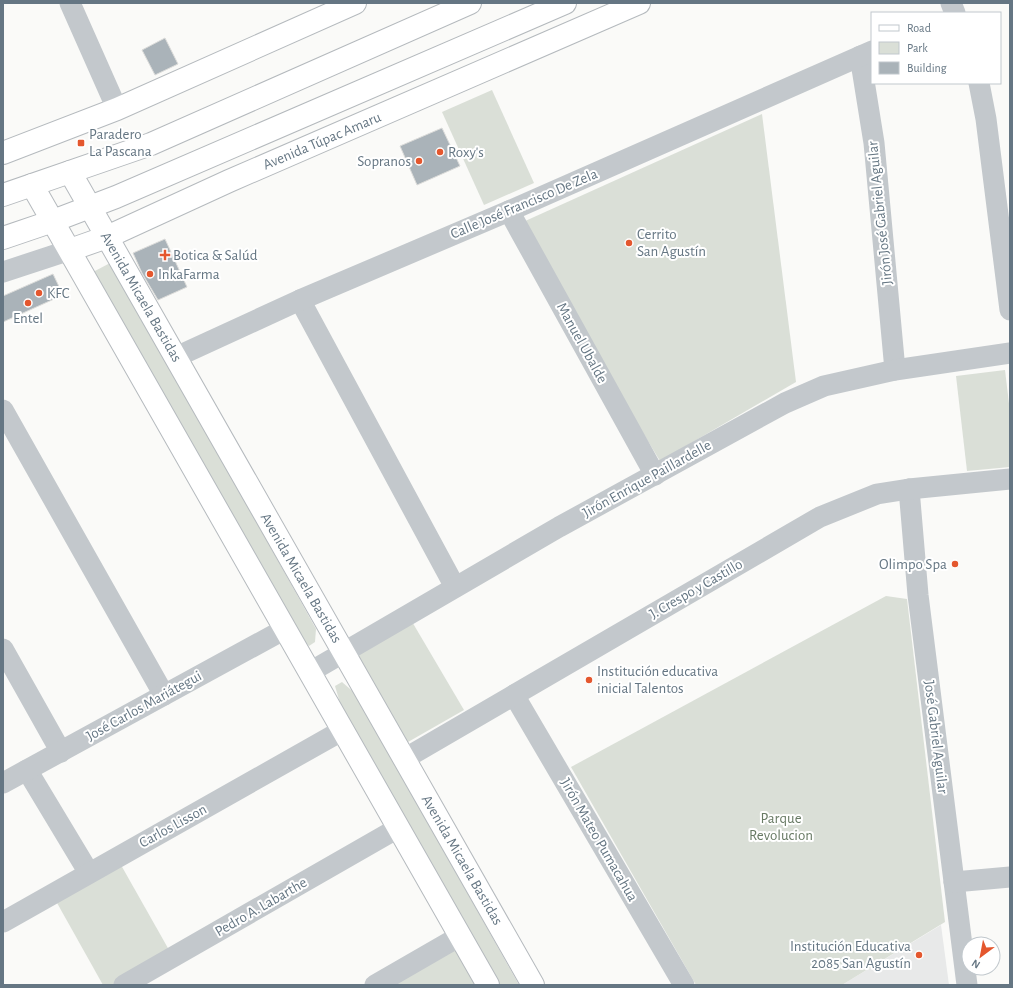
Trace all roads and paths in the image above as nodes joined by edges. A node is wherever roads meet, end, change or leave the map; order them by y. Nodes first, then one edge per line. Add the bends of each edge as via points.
1 (70, 3) edge
2 (355, 3) edge
3 (470, 3) edge
4 (565, 3) edge
5 (639, 3) edge
6 (866, 54) edge
7 (979, 84) edge
8 (117, 109) junction
9 (3, 153) edge
10 (70, 172) junction
11 (32, 184) junction
12 (3, 195) edge
13 (90, 208) junction
14 (1004, 208) edge
15 (509, 211) junction
16 (53, 221) junction
17 (107, 237) junction
18 (3, 238) edge
19 (70, 250) junction
20 (3, 272) edge
21 (300, 300) junction
22 (1010, 310) edge
23 (1010, 353) edge
24 (176, 357) junction
25 (895, 370) junction
26 (3, 410) edge
27 (655, 475) junction
28 (1010, 479) edge
29 (909, 489) junction
30 (454, 587) junction
31 (285, 629) junction
32 (3, 649) edge
33 (344, 652) junction
34 (310, 672) junction
35 (164, 695) junction
36 (514, 695) junction
37 (343, 730) junction
38 (61, 752) junction
39 (404, 759) junction
40 (27, 770) junction
41 (3, 783) edge
42 (398, 828) junction
43 (89, 873) junction
44 (1010, 877) edge
45 (954, 882) junction
46 (3, 922) edge
47 (460, 936) junction
48 (146, 980) edge
49 (124, 985) edge
50 (376, 985) edge
51 (488, 985) edge
52 (533, 985) edge
53 (684, 985) edge
54 (967, 985) edge

1 - 8 street
2 - 8 main road
3 - 10 main road via 151,144
4 - 13 main road, Avenida Túpac Amaru
5 - 17 main road, Avenida Túpac Amaru via 229,181
6 - 15 street, Calle José Francisco De Zela
6 - 25 street, Jirón José Gabriel Aguilar
7 - 14 street
8 - 9 main road
10 - 11 main road
10 - 13 main road, Avenida Micaela Bastidas
11 - 12 main road
11 - 16 main road
13 - 16 main road, Avenida Túpac Amaru
13 - 17 main road, Avenida Micaela Bastidas
14 - 22 street
15 - 21 street, Calle José Francisco De Zela
15 - 27 street, Manuel Ubalde
16 - 18 main road, Avenida Túpac Amaru
16 - 19 main road
17 - 19 main road, Avenida Túpac Amaru
17 - 24 main road, Avenida Micaela Bastidas
19 - 20 street, Avenida Túpac Amaru
19 - 31 main road
21 - 24 street, Calle José Francisco De Zela
21 - 30 street
23 - 25 street, Jirón Enrique Paillardelle
24 - 33 main road, Avenida Micaela Bastidas
25 - 27 street, Jirón Enrique Paillardelle via 824,386 801,396
26 - 35 street
27 - 30 street, Jirón Enrique Paillardelle
28 - 29 street, J. Crespo y Castillo
29 - 36 street, J. Crespo y Castillo via 878,494 820,517
29 - 45 street, José Gabriel Aguilar via 918,595
30 - 33 street, Jirón Enrique Paillardelle
31 - 34 main road
31 - 35 street, José Carlos Mariátegui
32 - 38 street
33 - 34 street, Jirón Enrique Paillardelle
33 - 39 main road, Avenida Micaela Bastidas
34 - 37 main road
35 - 38 street, José Carlos Mariátegui
36 - 39 street, J. Crespo y Castillo
36 - 53 street, Jirón Mateo Pumacahua
37 - 42 main road
37 - 43 street, Carlos Lisson
38 - 40 street, José Carlos Mariátegui
39 - 52 main road, Avenida Micaela Bastidas
40 - 41 street, José Carlos Mariátegui
40 - 43 street
42 - 47 main road
42 - 48 street, Pedro A. Labarthe
43 - 46 street, Carlos Lisson
44 - 45 street
45 - 54 street, José Gabriel Aguilar
47 - 50 street
47 - 51 main road
48 - 49 street, Pedro A. Labarthe

